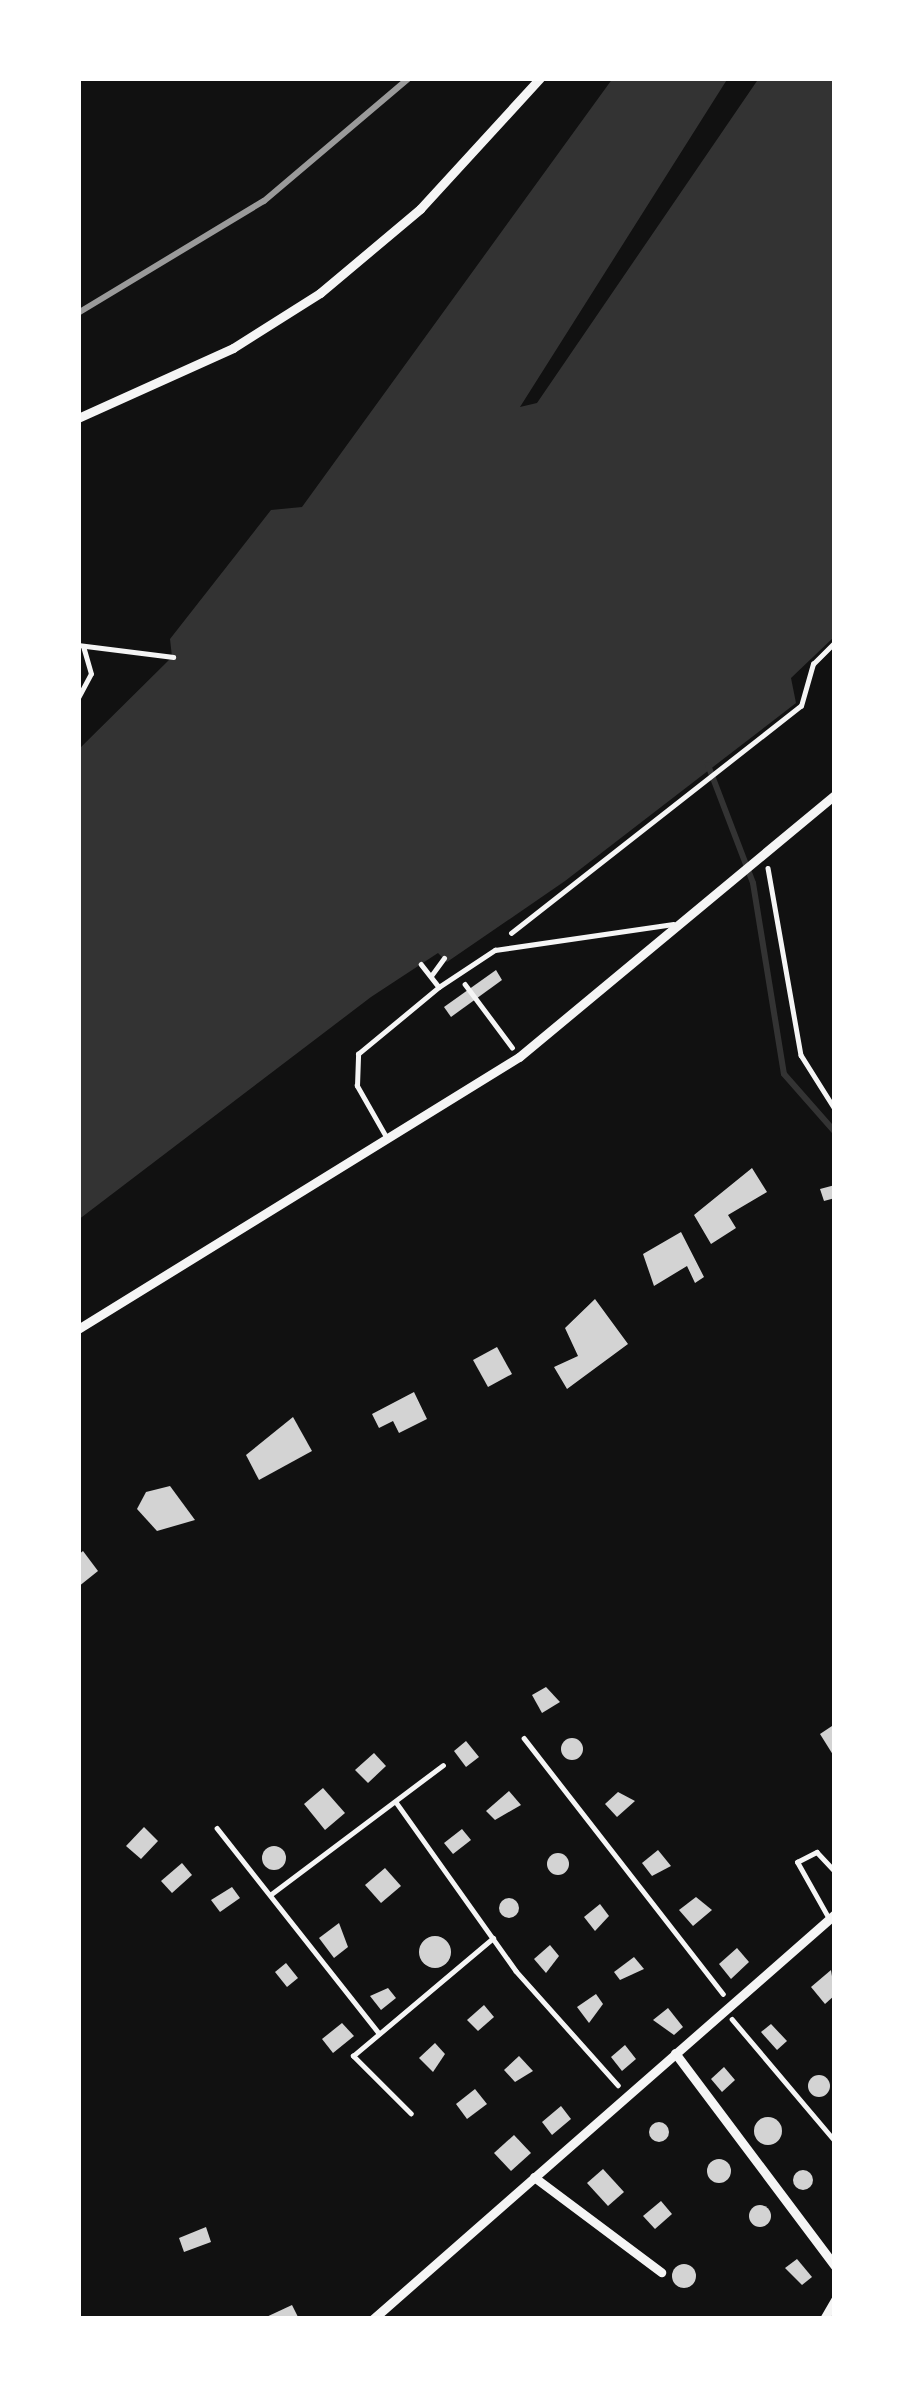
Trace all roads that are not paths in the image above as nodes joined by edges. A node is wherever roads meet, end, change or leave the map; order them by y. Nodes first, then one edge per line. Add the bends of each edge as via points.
1 (539, 78) edge
2 (78, 418) edge
3 (835, 795) edge
4 (691, 922) junction
5 (444, 958) dead end
6 (422, 964) dead end
7 (430, 976) junction
8 (439, 987) junction
9 (389, 1142) junction
10 (78, 1329) edge
11 (835, 1871) edge
12 (832, 1917) edge
13 (675, 2053) junction
14 (534, 2177) junction
15 (835, 2266) edge
16 (661, 2272) dead end
17 (835, 2300) edge
18 (373, 2319) edge
19 (824, 2319) edge

1 - 2 street via 420,209 320,293 233,348
3 - 4 street
4 - 8 lane via 495,950
4 - 9 street via 519,1057
5 - 7 lane
6 - 7 lane
7 - 8 lane
8 - 9 lane via 358,1054 357,1086
9 - 10 street
11 - 12 lane via 817,1852 797,1862
12 - 13 street
13 - 14 street
13 - 15 street
14 - 16 street
14 - 18 street
17 - 19 street

